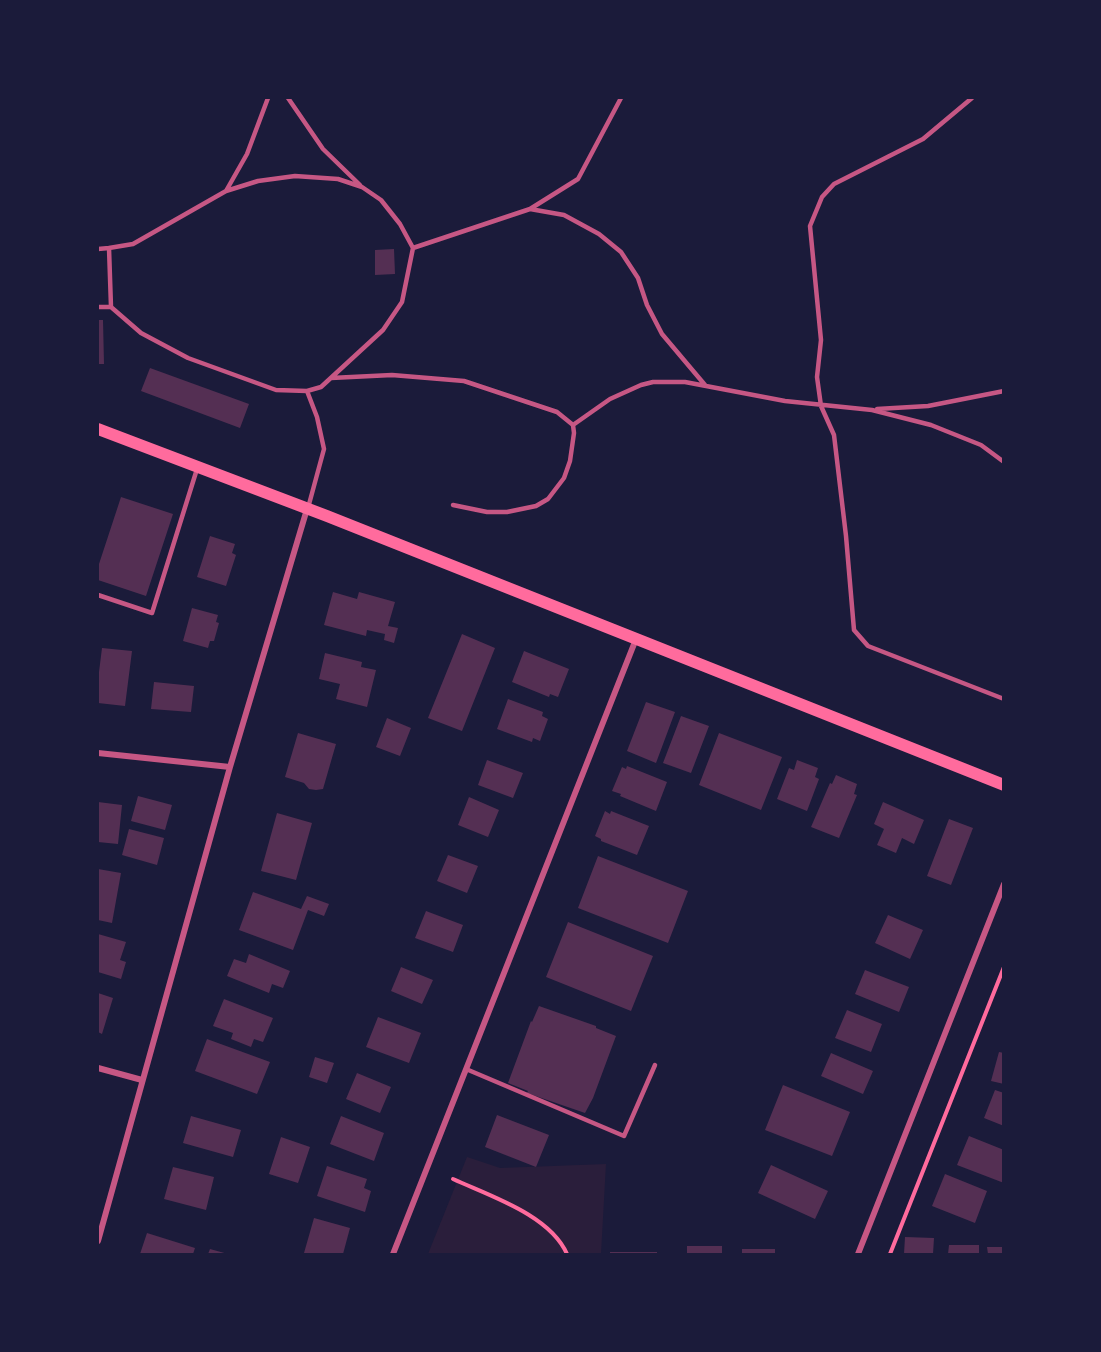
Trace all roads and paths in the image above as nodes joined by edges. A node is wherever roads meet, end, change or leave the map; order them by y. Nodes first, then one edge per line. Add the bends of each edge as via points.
1 (267, 98) edge
2 (288, 98) edge
3 (621, 98) edge
4 (972, 98) edge
5 (362, 187) junction
6 (226, 191) junction
7 (530, 209) junction
8 (109, 248) junction
9 (413, 248) junction
10 (98, 249) edge
11 (98, 307) edge
12 (111, 307) junction
13 (331, 378) junction
14 (705, 385) junction
15 (307, 391) junction
16 (1004, 391) edge
17 (821, 406) junction
18 (872, 410) junction
19 (573, 425) junction
20 (98, 429) edge
21 (1004, 462) edge
22 (198, 466) junction
23 (453, 506) dead end
24 (308, 508) junction
25 (98, 594) edge
26 (636, 639) junction
27 (1004, 699) edge
28 (98, 753) edge
29 (230, 766) junction
30 (1004, 785) edge
31 (1004, 884) edge
32 (1004, 967) edge
33 (655, 1065) dead end
34 (98, 1068) edge
35 (466, 1069) junction
36 (142, 1080) junction
37 (453, 1179) dead end
38 (98, 1241) edge
39 (393, 1254) edge
40 (567, 1254) edge
41 (858, 1254) edge
42 (890, 1254) edge

1 - 6 lane via 247,154
2 - 5 lane via 323,149
3 - 7 lane via 578,179
4 - 17 lane via 923,139 834,184 822,197 810,226 821,340 817,377
5 - 6 lane via 338,179 295,176
5 - 9 lane via 381,200
6 - 8 lane via 132,244
7 - 9 lane
7 - 14 lane via 564,215 599,234 621,252 638,278 662,334
8 - 10 lane
8 - 12 lane
9 - 13 lane via 402,302 383,330
11 - 12 lane
12 - 15 lane via 141,333 189,358 276,390
13 - 15 lane via 321,387
13 - 19 lane via 392,375 464,381 557,412
14 - 17 lane
14 - 19 lane via 669,381 641,385 610,399
15 - 24 lane via 324,449
16 - 18 lane via 928,406
17 - 18 lane
17 - 27 lane via 834,435 855,630 868,646
18 - 21 lane via 931,425 981,445
19 - 23 lane via 570,461 564,478 548,498 536,506 507,512
20 - 22 main road
22 - 24 main road
22 - 25 lane via 152,613
24 - 26 main road
24 - 29 street
26 - 30 main road
26 - 35 street
28 - 29 street
29 - 36 street
31 - 41 street
32 - 42 path
33 - 35 lane via 624,1137
34 - 36 street
35 - 39 street
36 - 38 street
37 - 40 path via 545,1226

